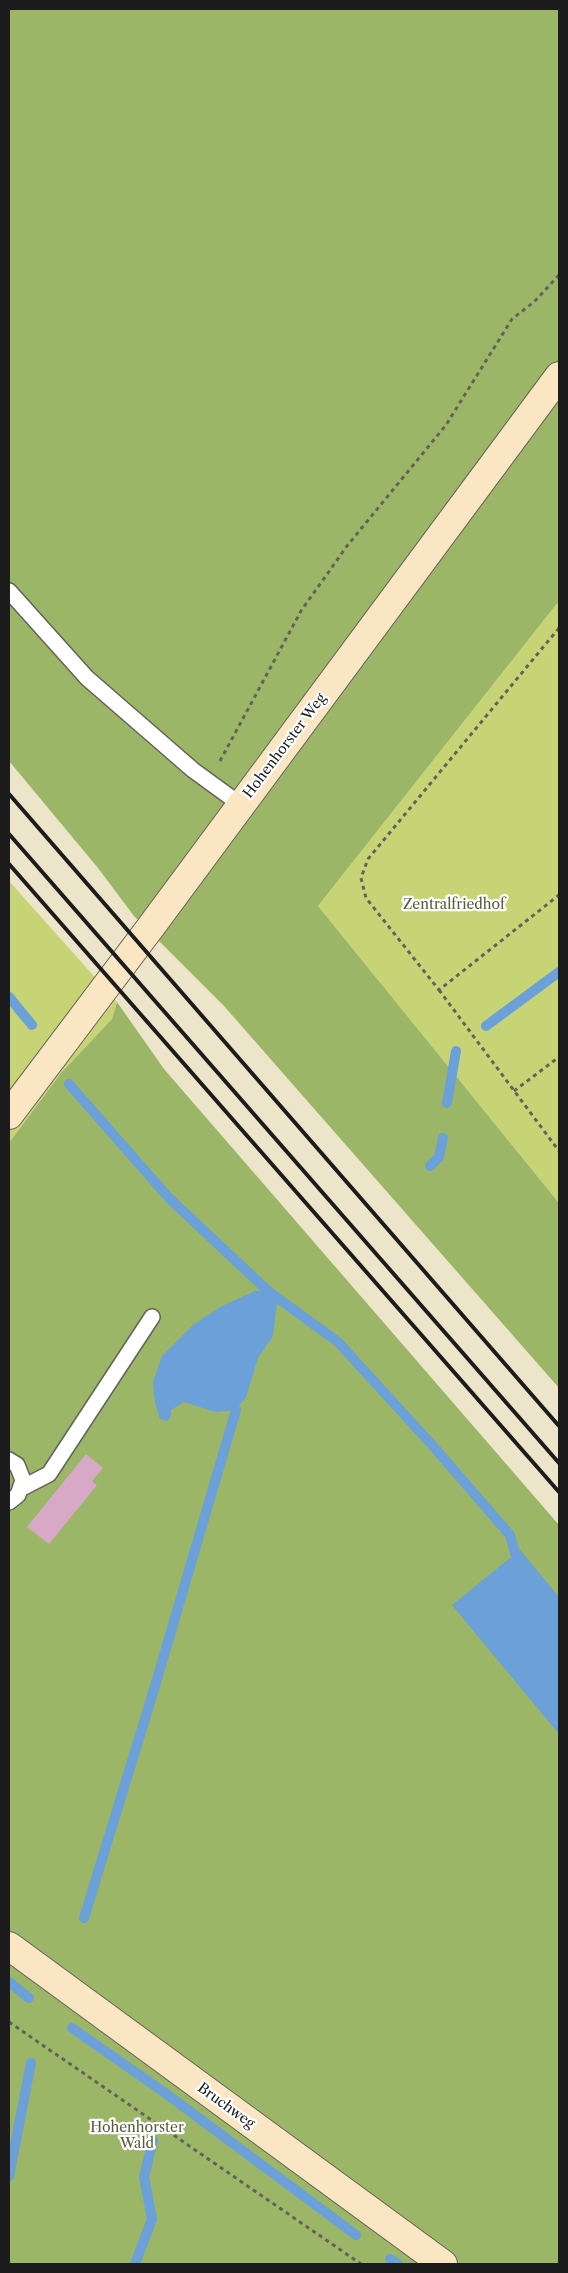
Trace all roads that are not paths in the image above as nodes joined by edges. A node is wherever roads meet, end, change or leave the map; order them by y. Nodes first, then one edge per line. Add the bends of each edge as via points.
1 (559, 376) edge
2 (9, 590) edge
3 (240, 805) junction
4 (9, 1115) edge
5 (152, 1318) dead end
6 (9, 1460) edge
7 (22, 1488) junction
8 (9, 1502) edge
9 (9, 1946) edge
10 (443, 2264) edge

1 - 3 street, Hohenhorster Weg
2 - 3 lane via 87,678
3 - 4 street, Hohenhorster Weg
5 - 7 lane via 49,1474
6 - 7 lane via 21,1472
7 - 8 lane
9 - 10 street, Bruchweg

